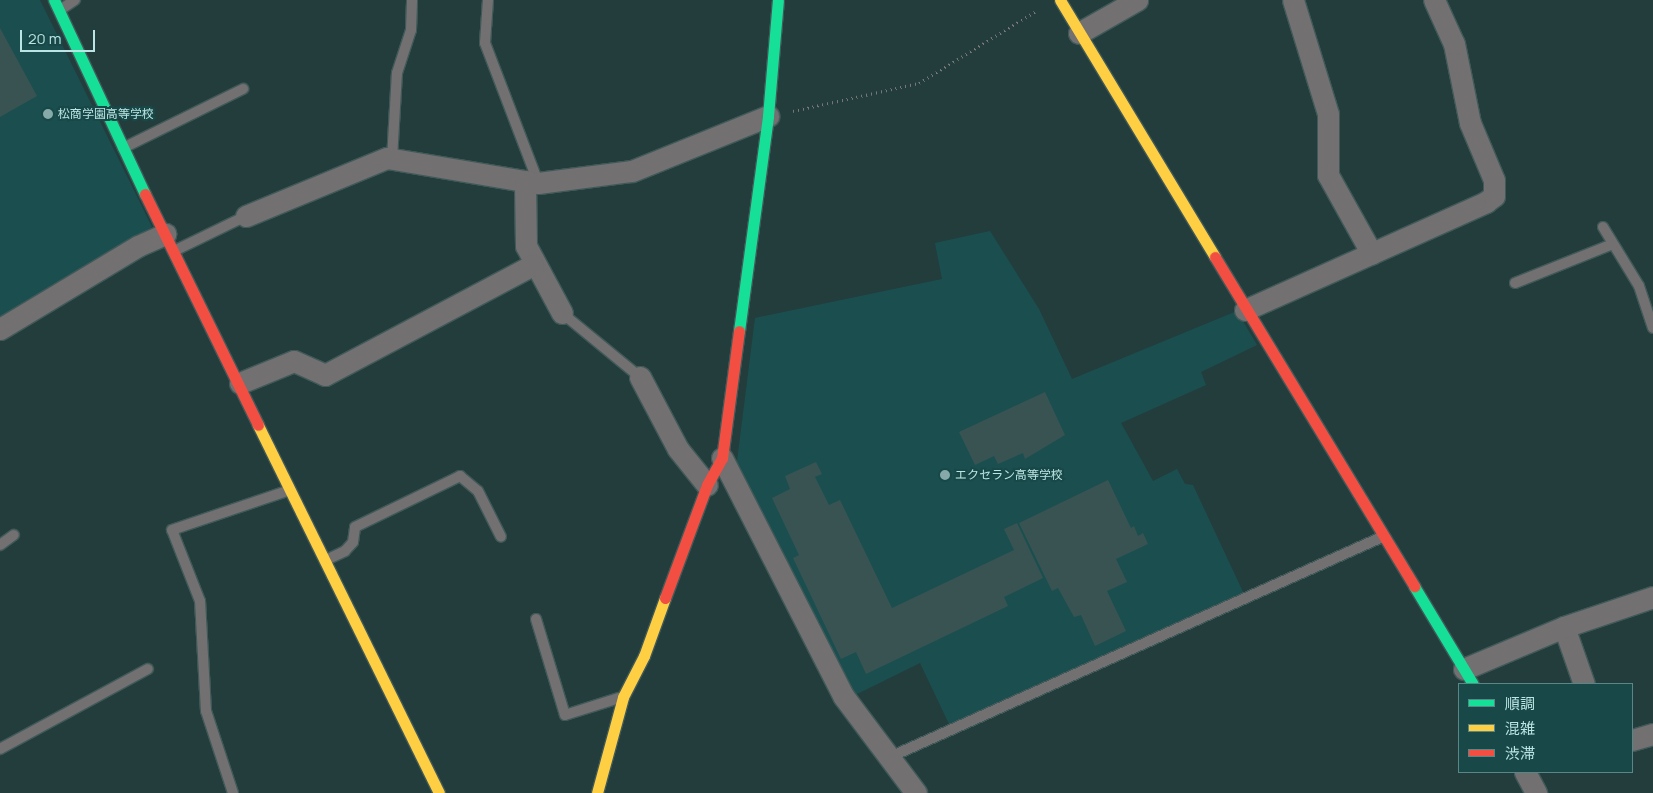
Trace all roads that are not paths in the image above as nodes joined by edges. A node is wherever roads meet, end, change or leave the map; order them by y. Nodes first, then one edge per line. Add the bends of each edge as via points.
1 (54, 0) edge
2 (75, 0) edge
3 (412, 0) edge
4 (488, 0) edge
5 (778, 0) edge
6 (1060, 0) edge
7 (1137, 0) edge
8 (1293, 0) edge
9 (1434, 0) edge
10 (60, 11) junction
11 (1079, 33) junction
12 (243, 89) dead end
13 (768, 116) junction
14 (122, 148) junction
15 (392, 158) junction
16 (531, 182) junction
17 (246, 216) joint
18 (1603, 227) dead end
19 (170, 242) junction
20 (1613, 244) junction
21 (1372, 254) junction
22 (534, 265) junction
23 (1515, 283) dead end
24 (1246, 310) junction
25 (562, 313) joint
26 (1653, 328) edge
27 (0, 329) edge
28 (640, 377) joint
29 (240, 383) junction
30 (722, 458) junction
31 (707, 485) junction
32 (290, 490) junction
33 (14, 535) dead end
34 (1386, 535) junction
35 (501, 536) dead end
36 (0, 544) edge
37 (324, 561) junction
38 (1653, 597) edge
39 (536, 619) dead end
40 (1564, 627) junction
41 (148, 668) dead end
42 (1468, 677) edge
43 (1584, 683) edge
44 (624, 697) junction
45 (1653, 734) edge
46 (1633, 740) edge
47 (0, 749) edge
48 (890, 757) junction
49 (1525, 773) edge
50 (232, 793) edge
51 (439, 793) edge
52 (598, 793) edge
53 (916, 793) edge
54 (1536, 793) edge

1 - 10 street
2 - 10 lane
3 - 15 lane via 410,30 397,73
4 - 16 lane via 485,43
5 - 13 street
6 - 11 street
7 - 11 street
8 - 21 street via 1328,114 1328,175
9 - 21 street via 1454,44 1470,123 1496,189 1494,196 1486,202
10 - 14 street
11 - 24 street
12 - 14 lane
13 - 16 street via 632,171
13 - 30 street
14 - 19 street
15 - 16 street
15 - 17 street
16 - 22 street via 526,246
17 - 19 lane
18 - 20 lane
19 - 27 street via 138,246
19 - 29 street
20 - 23 lane
20 - 26 lane via 1639,286
21 - 24 street
22 - 25 street
22 - 29 street via 325,375 294,360
24 - 34 street
25 - 28 lane
28 - 31 street via 678,449
29 - 32 street
30 - 31 street
30 - 48 street via 844,697
31 - 44 street via 644,656
32 - 37 street
32 - 50 lane via 172,530 200,601 206,711
33 - 36 lane
34 - 42 street
34 - 48 lane
35 - 37 lane via 478,491 460,476 354,527 353,542 344,551
37 - 51 street
38 - 40 street
39 - 44 lane via 565,715
40 - 42 street
40 - 43 street
41 - 47 lane
44 - 52 street
45 - 46 street
48 - 53 street
49 - 54 street

